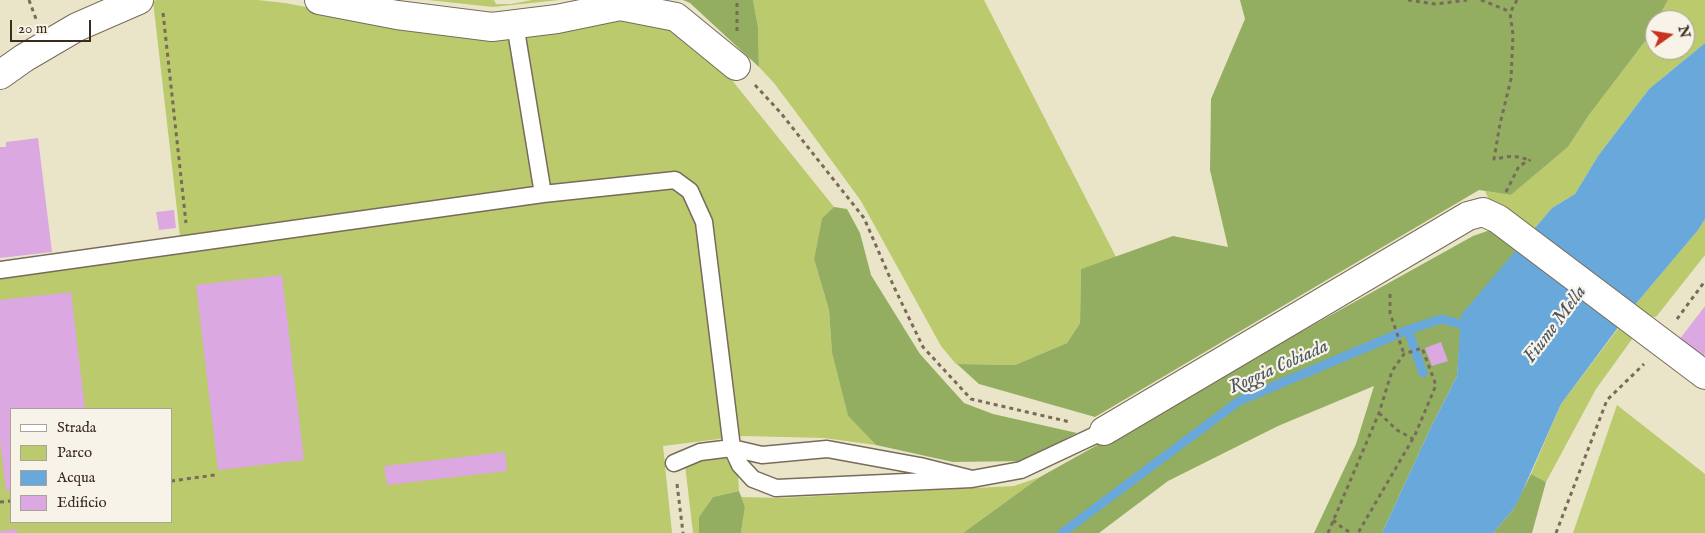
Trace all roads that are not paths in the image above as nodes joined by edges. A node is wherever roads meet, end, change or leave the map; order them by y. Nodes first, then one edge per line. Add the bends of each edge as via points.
1 (319, 0) edge
2 (150, 2) edge
3 (515, 24) junction
4 (736, 66) road end
5 (0, 75) edge
6 (544, 194) junction
7 (0, 270) edge
8 (1705, 375) edge
9 (1104, 431) joint
10 (732, 448) junction
11 (674, 463) road end
12 (972, 479) junction

1 - 3 street via 396,15 492,27
2 - 5 street via 77,27
3 - 4 street via 620,6 676,17
3 - 6 lane
6 - 7 lane
6 - 10 lane via 675,180 690,191 704,222
8 - 9 street via 1514,230 1483,212 1468,216
9 - 12 lane via 1021,470
10 - 11 lane via 700,452
10 - 12 lane via 762,455 827,449
10 - 12 lane via 740,465 753,479 776,488

